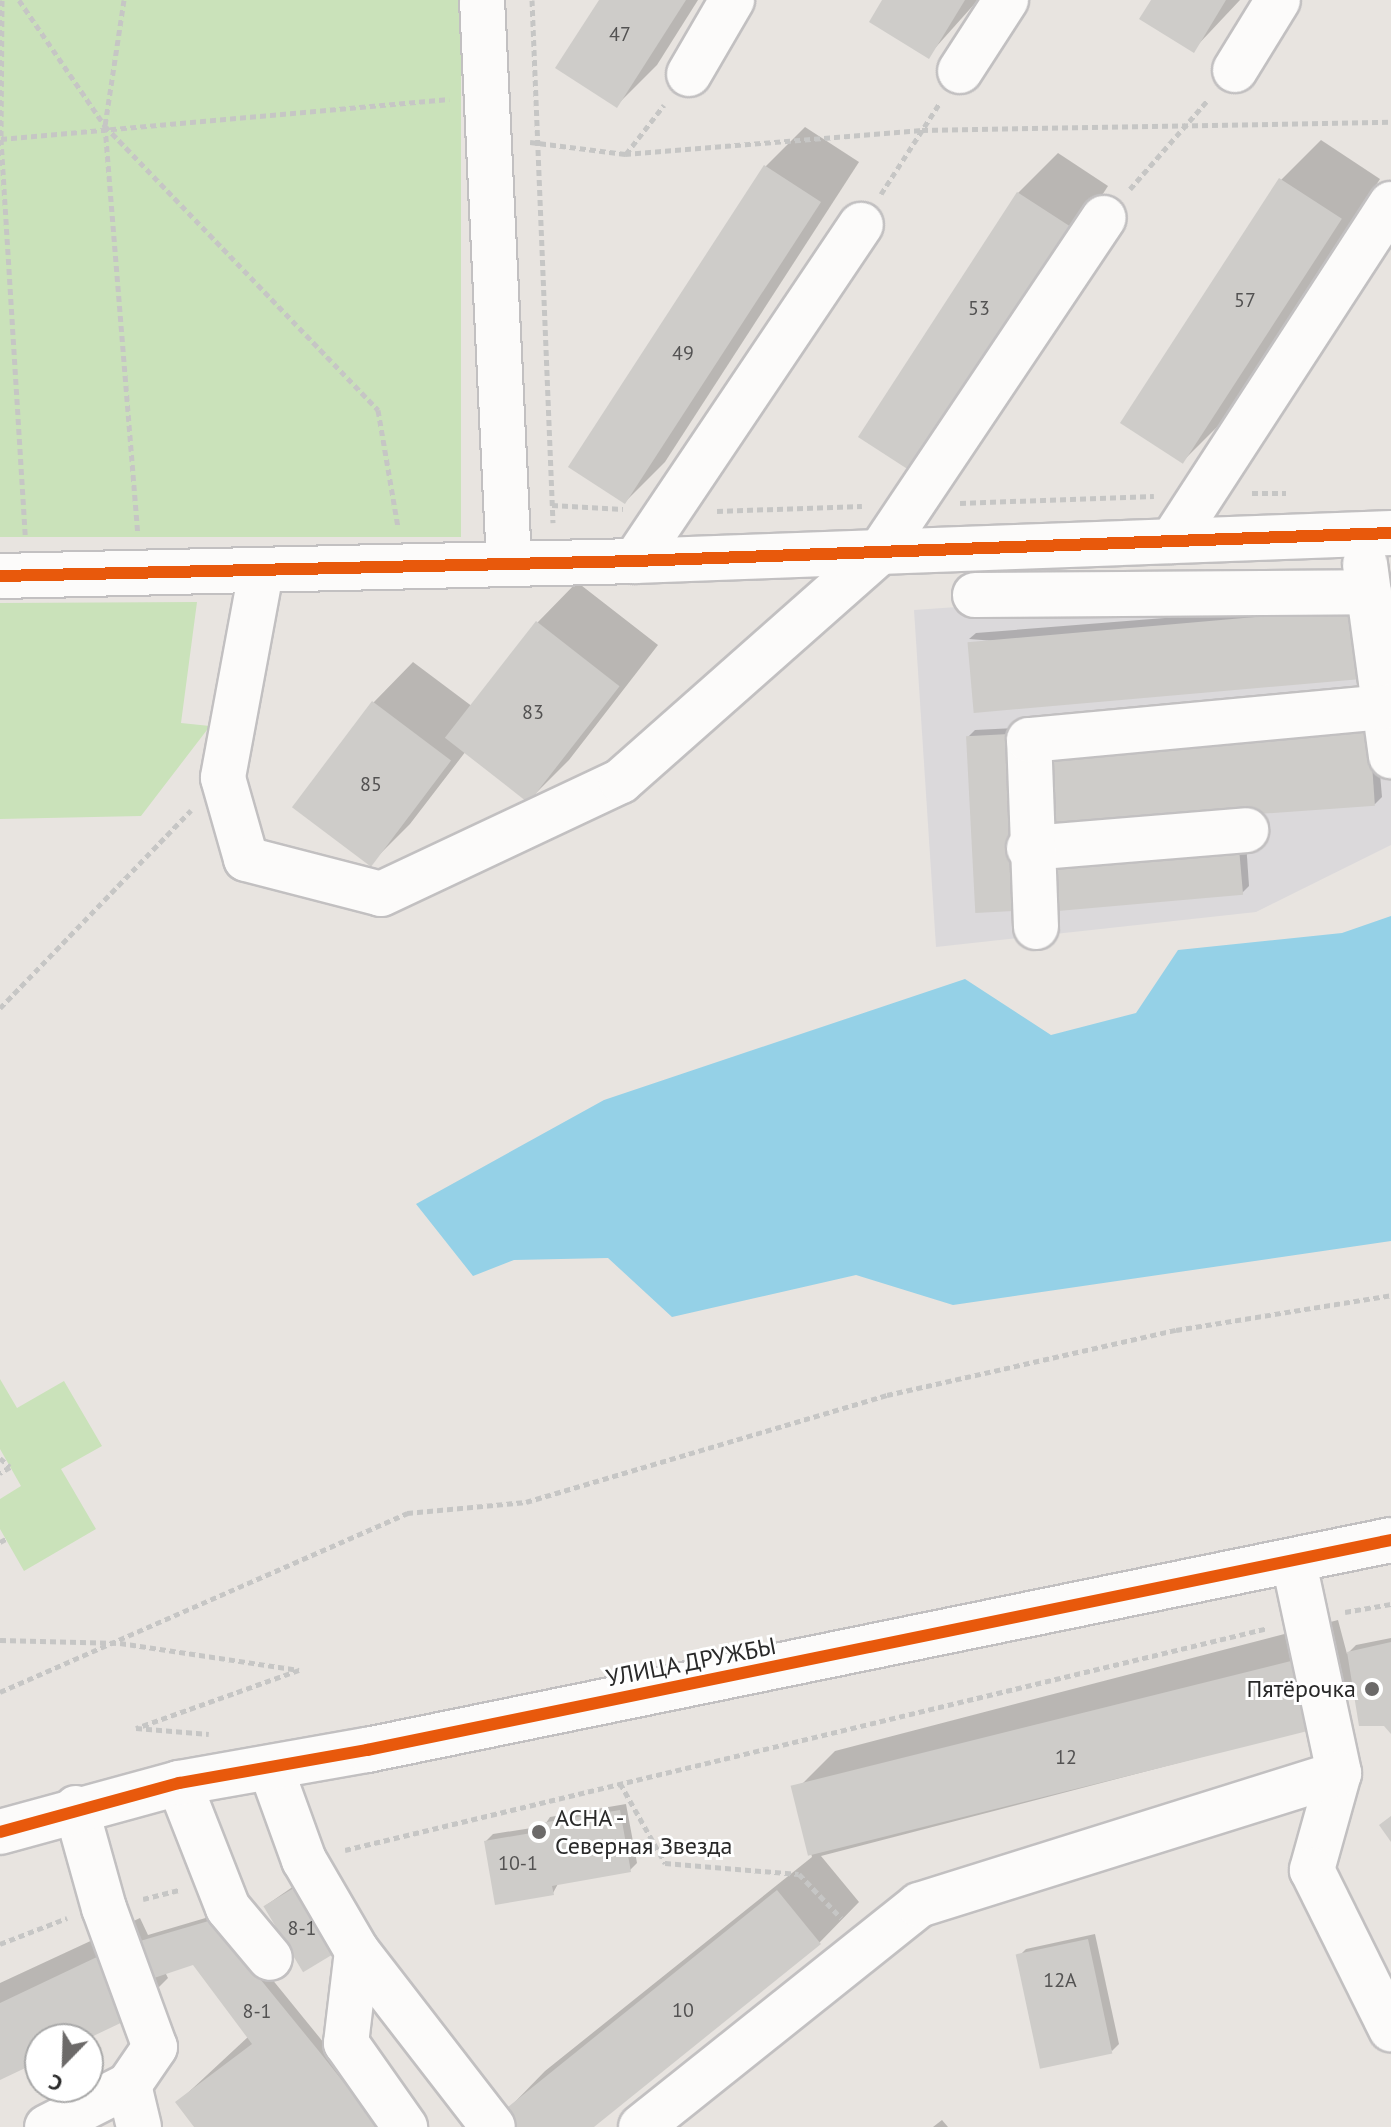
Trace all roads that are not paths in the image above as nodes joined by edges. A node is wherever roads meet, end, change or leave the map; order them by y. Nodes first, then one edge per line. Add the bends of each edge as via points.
1 (482, 0) edge
2 (732, 0) edge
3 (1006, 0) edge
4 (1278, 0) edge
5 (1235, 70) road end
6 (960, 71) road end
7 (689, 74) road end
8 (1391, 204) edge
9 (1104, 218) road end
10 (861, 225) road end
11 (1376, 534) edge
12 (1172, 541) junction
13 (880, 552) junction
14 (635, 561) junction
15 (509, 562) junction
16 (261, 572) junction
17 (14, 576) edge
18 (1369, 592) junction
19 (975, 595) dead end
20 (1385, 707) junction
21 (1391, 756) edge
22 (1246, 830) dead end
23 (1029, 848) junction
24 (1036, 927) dead end
25 (1391, 1540) edge
26 (1294, 1563) junction
27 (271, 1769) junction
28 (1339, 1773) junction
29 (179, 1783) junction
30 (76, 1808) junction
31 (0, 1832) edge
32 (357, 1951) junction
33 (270, 1958) dead end
34 (1391, 2029) edge
35 (129, 2085) junction
36 (47, 2127) edge
37 (139, 2127) edge
38 (405, 2127) edge
39 (493, 2127) edge
40 (641, 2127) edge

1 - 15 street
2 - 7 street
3 - 6 street
4 - 5 street
8 - 12 street
9 - 13 street
10 - 14 street
11 - 12 street
11 - 18 street
12 - 13 street
13 - 14 street
13 - 16 street via 621,781 381,894 246,859 223,778
14 - 15 street
15 - 16 street
16 - 17 street
18 - 19 street
18 - 20 street
20 - 21 street
20 - 23 street via 1029,740
22 - 23 street
23 - 24 street
25 - 26 street, УЛИЦА ДРУЖБЫ
26 - 27 street, УЛИЦА ДРУЖБЫ
26 - 28 street
27 - 29 street, УЛИЦА ДРУЖБЫ
27 - 32 street via 304,1860
28 - 34 street via 1312,1870
28 - 40 street via 919,1905
29 - 30 street, УЛИЦА ДРУЖБЫ
29 - 33 street via 228,1908
30 - 31 street, УЛИЦА ДРУЖБЫ
30 - 35 street via 104,1908 155,2047
32 - 38 street via 346,2043
32 - 39 street
35 - 36 street
35 - 37 street

